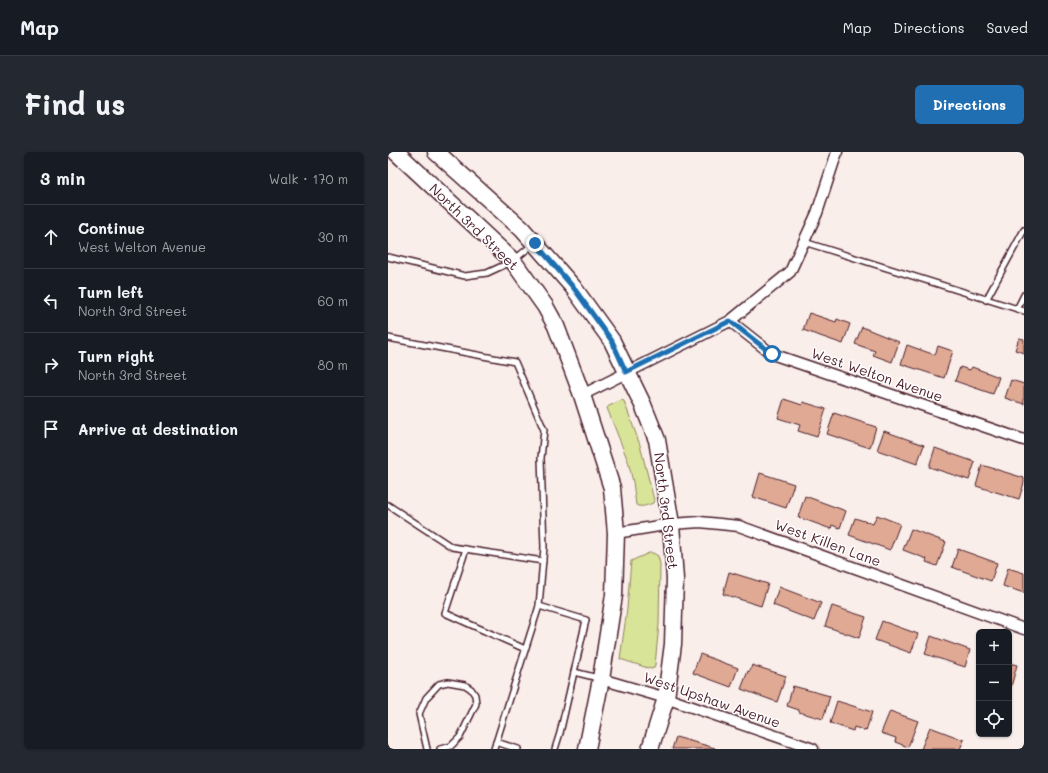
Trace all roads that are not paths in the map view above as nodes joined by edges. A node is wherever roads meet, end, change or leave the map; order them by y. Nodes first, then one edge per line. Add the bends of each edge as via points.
1 (396, 152) edge
2 (436, 152) edge
3 (837, 152) edge
4 (1024, 230) edge
5 (804, 242) junction
6 (535, 243) junction
7 (388, 257) edge
8 (513, 261) junction
9 (1024, 295) edge
10 (986, 300) junction
11 (1017, 309) junction
12 (1024, 311) edge
13 (730, 321) junction
14 (388, 338) edge
15 (626, 372) junction
16 (582, 395) junction
17 (1024, 440) edge
18 (388, 505) edge
19 (671, 524) junction
20 (616, 533) junction
21 (466, 549) junction
22 (543, 560) junction
23 (539, 606) junction
24 (1024, 629) edge
25 (525, 649) junction
26 (574, 672) junction
27 (601, 679) junction
28 (666, 698) junction
29 (496, 742) junction
30 (427, 749) edge
31 (440, 749) edge
32 (494, 749) edge
33 (518, 749) edge
34 (555, 749) edge
35 (587, 749) edge
36 (650, 749) edge
37 (813, 749) edge

1 - 8 main road, North 3rd Street
2 - 6 main road, North 3rd Street
3 - 5 street via 818,213
4 - 10 lane
5 - 10 lane
5 - 13 street via 790,272
6 - 8 lane
6 - 15 main road, North 3rd Street via 573,287 612,341
7 - 8 lane via 465,276 487,273
8 - 16 main road, North 3rd Street via 556,326
9 - 11 lane
10 - 11 lane
11 - 12 lane
13 - 15 street
13 - 17 street, West Welton Avenue via 772,354
14 - 22 lane via 515,362 544,430 541,458
15 - 16 street
15 - 19 main road, North 3rd Street via 657,440
16 - 20 main road, North 3rd Street via 612,488
18 - 21 lane via 452,547
19 - 20 street, West Killen Lane
19 - 24 street, West Killen Lane via 700,522 739,526
19 - 28 main road, North 3rd Street via 675,593 673,644
20 - 27 main road, North 3rd Street via 614,595
21 - 22 lane
21 - 25 lane via 445,613
22 - 23 lane
23 - 25 lane
23 - 26 lane via 586,620
25 - 29 lane
26 - 27 lane
26 - 34 lane
27 - 28 street, West Upshaw Avenue
27 - 35 main road, North 3rd Street
28 - 36 main road, North 3rd Street
28 - 37 street, West Upshaw Avenue
29 - 32 lane
29 - 33 lane
30 - 31 lane via 419,714 426,698 439,684 448,682 465,685 475,695 476,704 460,738 451,746

